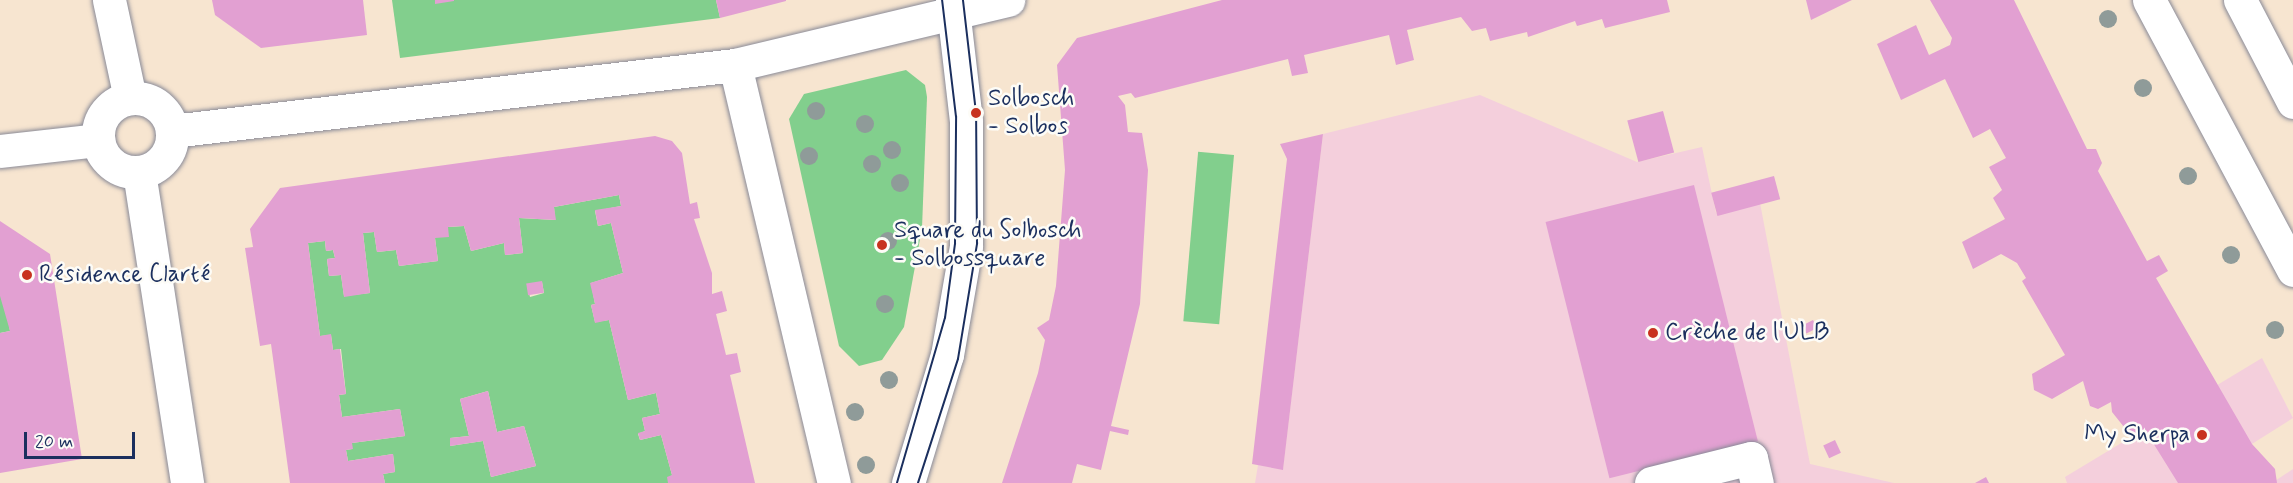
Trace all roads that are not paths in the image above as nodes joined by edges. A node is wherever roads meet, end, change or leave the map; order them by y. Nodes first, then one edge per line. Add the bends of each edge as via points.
1 (109, 0) edge
2 (1008, 0) edge
3 (2150, 0) edge
4 (2240, 0) edge
5 (953, 7) edge
6 (735, 65) junction
7 (130, 98) junction
8 (2293, 102) edge
9 (172, 131) junction
10 (98, 140) junction
11 (0, 151) edge
12 (139, 172) junction
13 (2293, 270) edge
14 (187, 483) edge
15 (834, 483) edge
16 (908, 483) edge
17 (1651, 483) edge
18 (1757, 483) edge

1 - 7 street
2 - 5 street
3 - 13 street
4 - 8 street
5 - 6 street
5 - 16 street via 966,121 966,246 947,355
6 - 9 street
6 - 15 street
7 - 9 street via 158,106
7 - 10 street via 109,108
9 - 12 street via 167,154
10 - 11 street
10 - 12 street via 108,161
12 - 14 street
17 - 18 street via 1751,458

